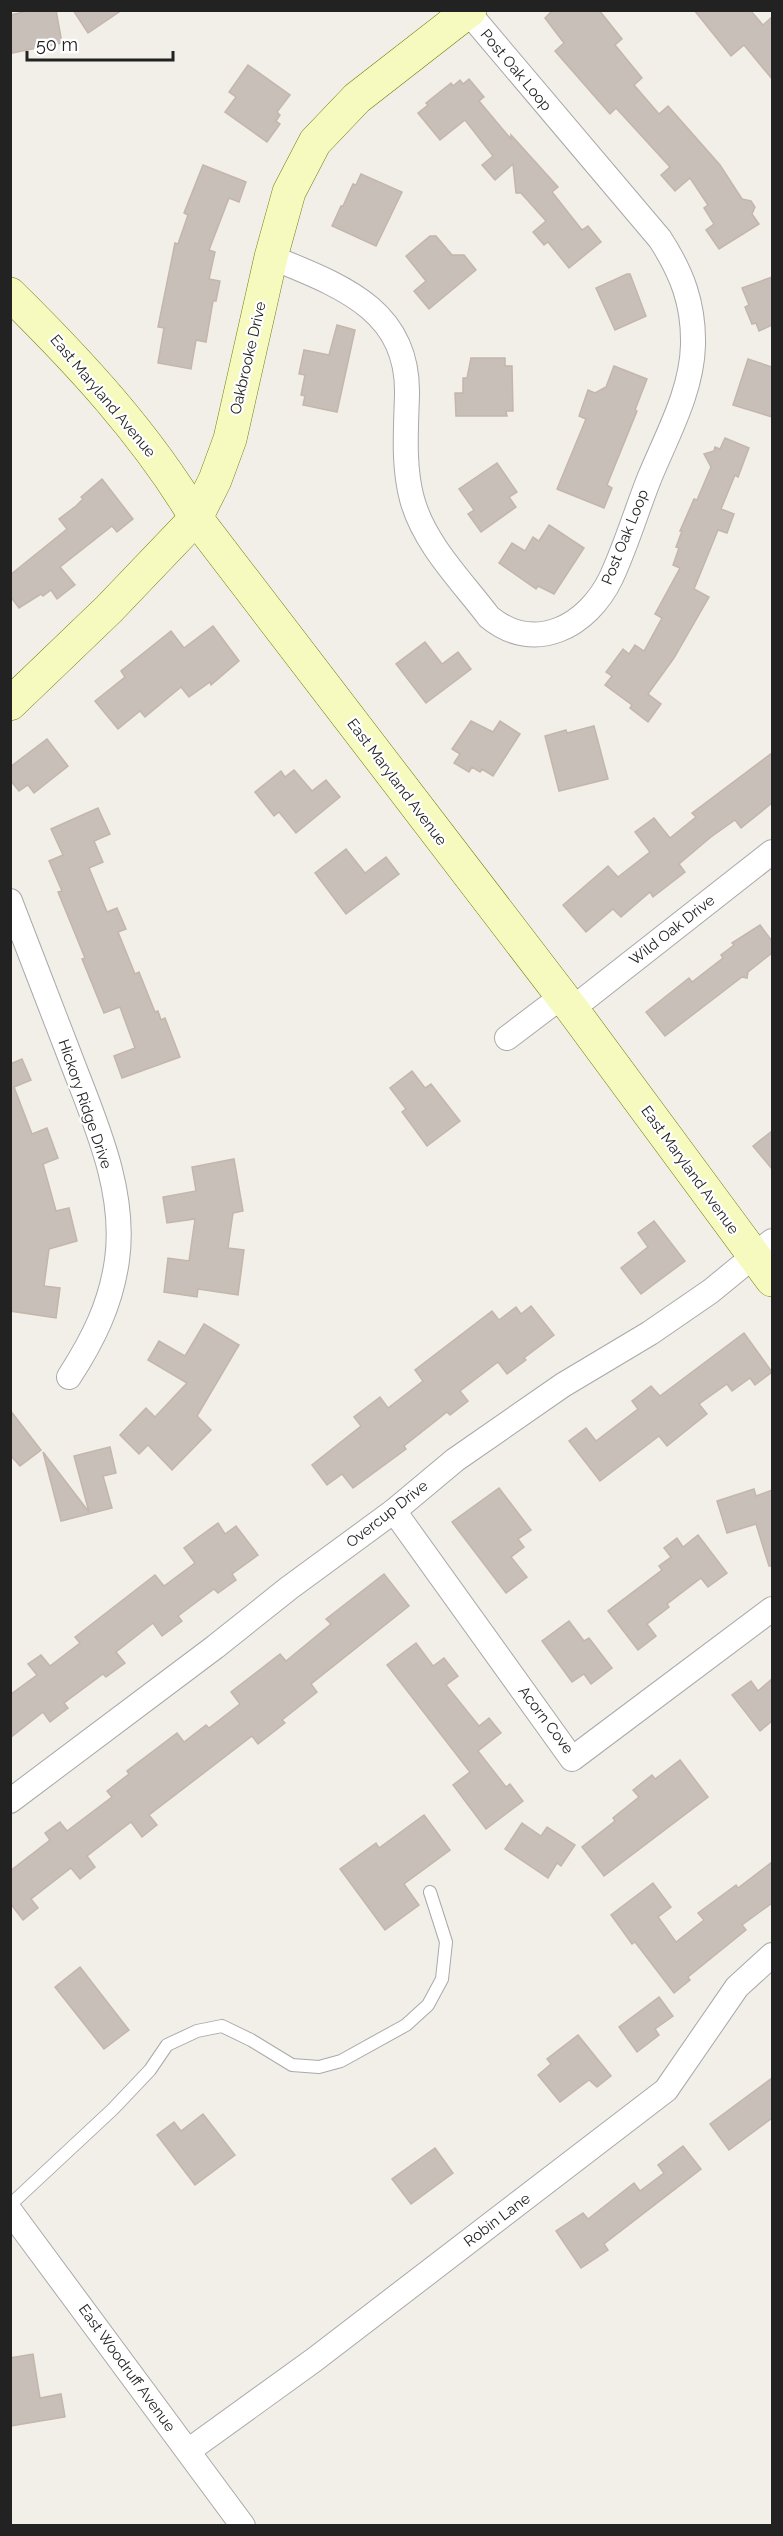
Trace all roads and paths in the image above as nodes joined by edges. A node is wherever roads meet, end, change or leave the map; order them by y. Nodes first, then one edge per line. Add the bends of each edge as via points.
1 (469, 11) edge
2 (272, 257) junction
3 (10, 294) edge
4 (196, 518) junction
5 (10, 704) edge
6 (772, 852) edge
7 (10, 901) edge
8 (566, 1003) junction
9 (507, 1038) dead end
10 (767, 1259) edge
11 (69, 1377) dead end
12 (394, 1511) junction
13 (772, 1609) edge
14 (10, 1801) edge
15 (430, 1892) dead end
16 (772, 1955) edge
17 (10, 2205) edge
18 (10, 2211) edge
19 (188, 2451) junction
20 (243, 2526) edge

1 - 2 street, Oakbrooke Drive via 357,98 315,142 289,192
1 - 2 street, Post Oak Loop via 660,238 688,293 693,348 687,384 611,578 591,607 555,632 534,636 498,626 489,617 425,531 412,499 405,449 407,387 398,345 388,326 371,306 351,292
2 - 4 street, Oakbrooke Drive via 230,439
3 - 4 street, East Maryland Avenue via 75,358 135,430
4 - 5 street, Oakbrooke Drive
4 - 8 street, East Maryland Avenue
6 - 8 street, Wild Oak Drive
7 - 11 street, Hickory Ridge Drive via 107,1158 118,1213 117,1260 103,1315 91,1344
8 - 9 street, Wild Oak Drive
8 - 10 street, East Maryland Avenue
10 - 12 street, Overcup Drive via 563,1385 455,1460
12 - 13 street, Acorn Cove via 572,1759
12 - 14 street, Overcup Drive
15 - 17 lane via 446,1942 442,1979 428,2005 406,2025 341,2061 319,2067 292,2065 222,2026 197,2031 167,2045 150,2070 113,2109
16 - 19 street, Robin Lane via 737,1987 666,2090 314,2360
18 - 19 street, East Woodruff Avenue
19 - 20 street, East Woodruff Avenue

